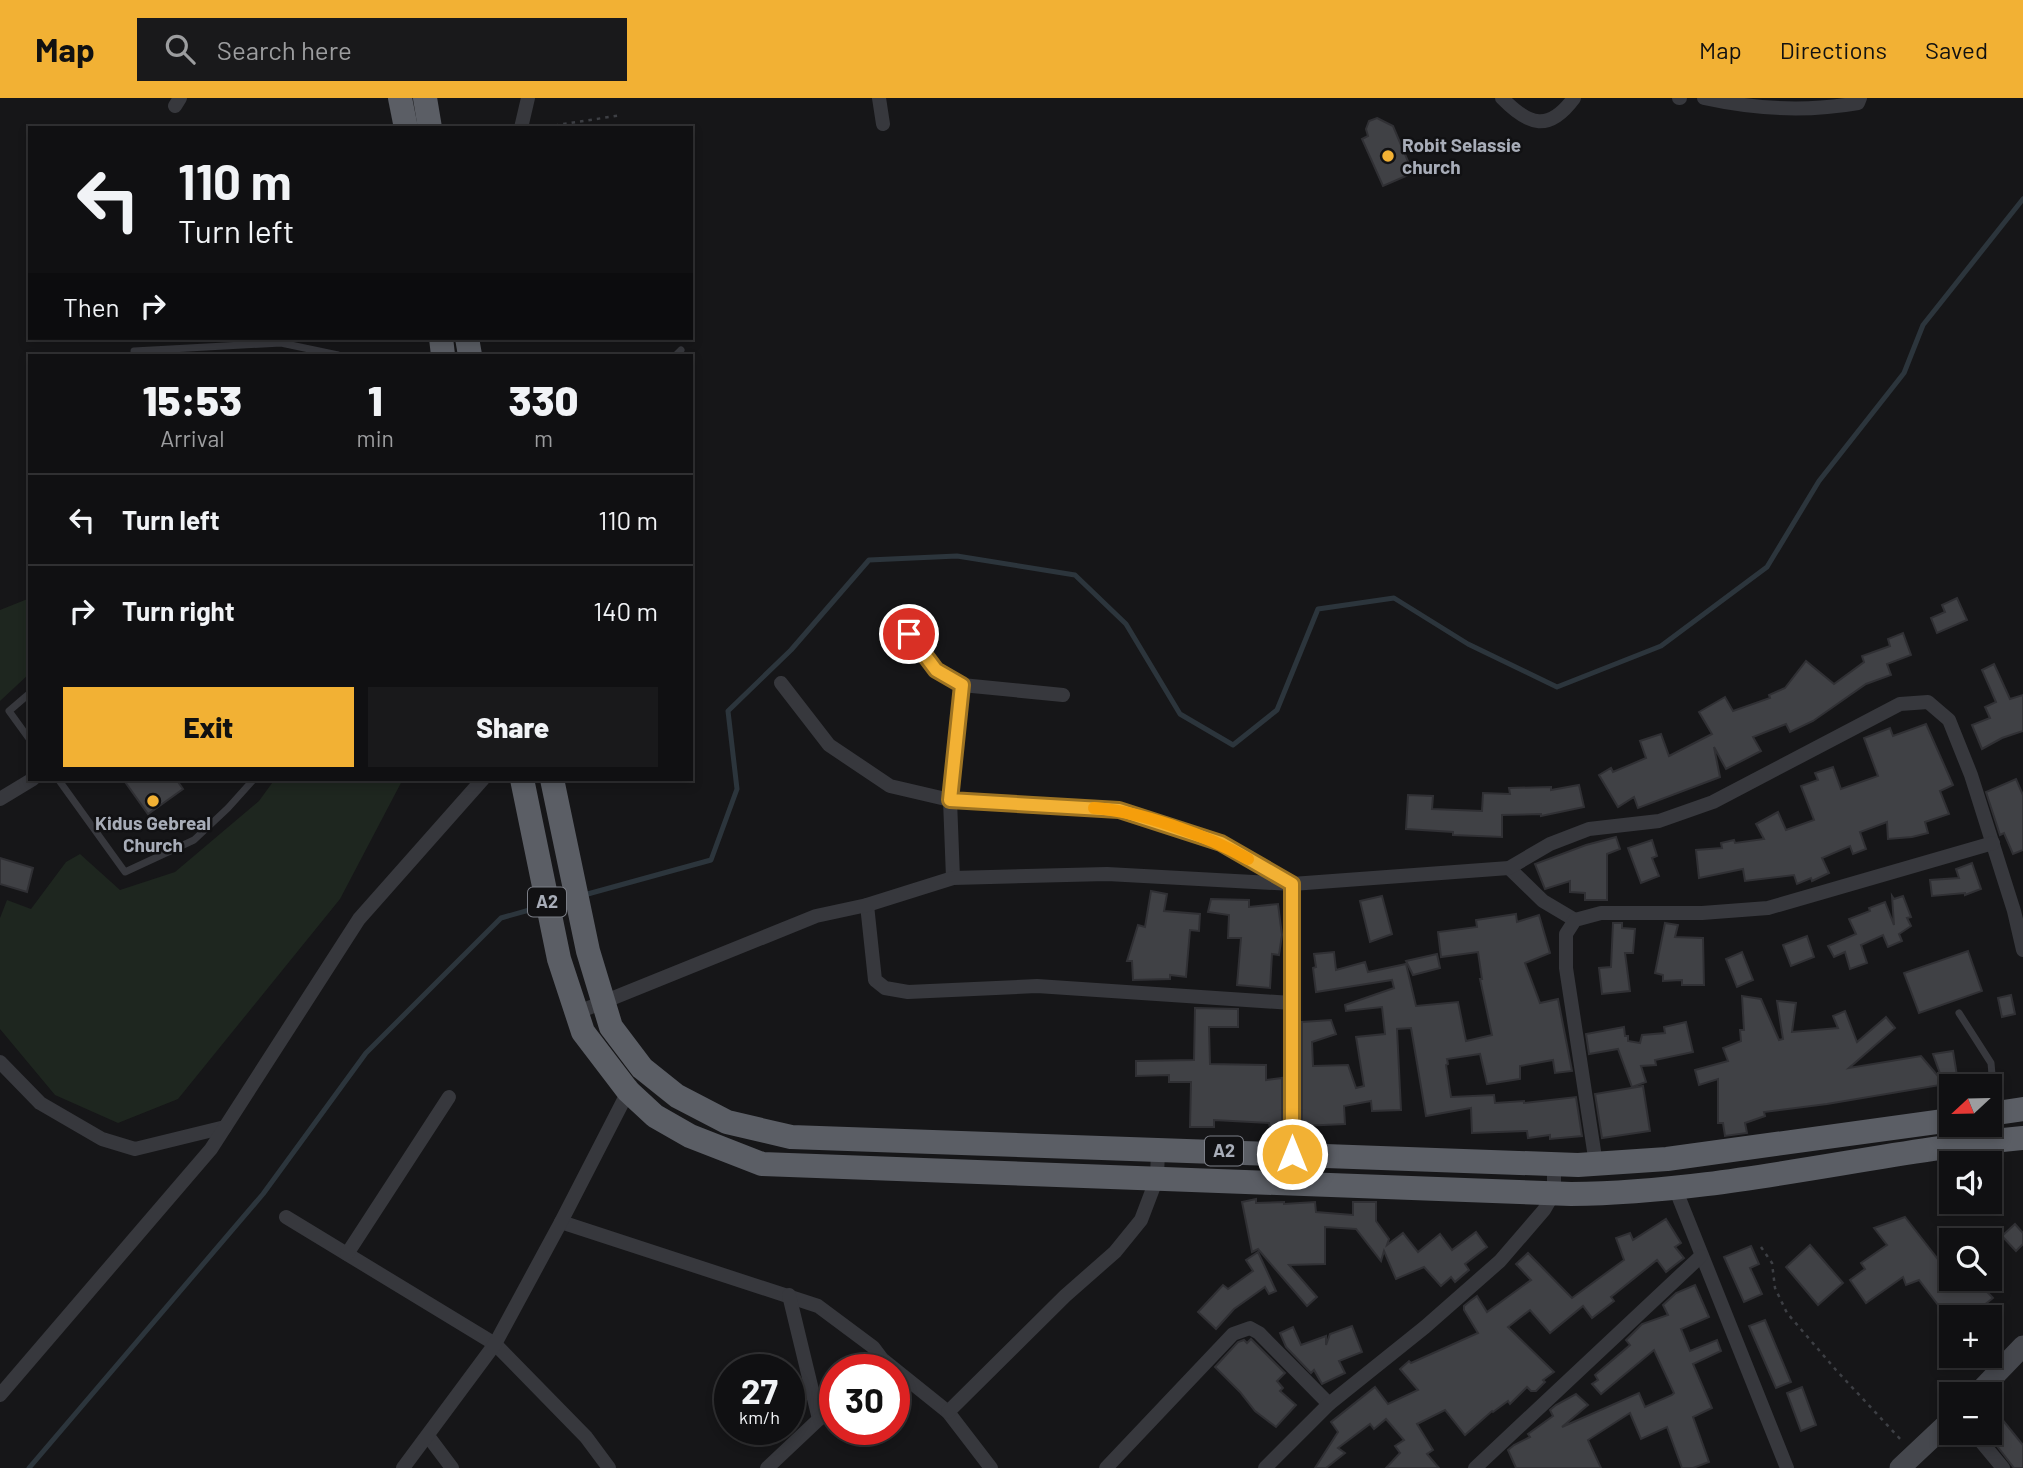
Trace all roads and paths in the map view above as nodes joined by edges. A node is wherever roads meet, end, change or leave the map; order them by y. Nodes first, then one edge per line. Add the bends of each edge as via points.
1 (400, 98) edge
2 (425, 98) edge
3 (527, 98) edge
4 (879, 98) edge
5 (1502, 98) edge
6 (1574, 98) edge
7 (1704, 98) edge
8 (1860, 98) edge
9 (622, 116) dead end
10 (883, 124) dead end
11 (406, 126) edge
12 (430, 126) edge
13 (521, 126) edge
14 (552, 126) edge
15 (134, 351) dead end
16 (333, 354) edge
17 (895, 616) dead end
18 (781, 683) dead end
19 (962, 685) junction
20 (1063, 695) dead end
21 (28, 696) edge
22 (28, 737) edge
23 (30, 781) edge
24 (59, 781) edge
25 (252, 781) edge
26 (481, 781) edge
27 (522, 781) edge
28 (552, 781) edge
29 (0, 799) edge
30 (950, 800) junction
31 (1993, 843) junction
32 (1508, 868) junction
33 (953, 878) junction
34 (1292, 884) junction
35 (867, 905) junction
36 (1575, 920) junction
37 (2023, 950) edge
38 (1292, 1003) junction
39 (602, 1004) junction
40 (576, 1013) junction
41 (1959, 1013) dead end
42 (0, 1062) edge
43 (642, 1068) junction
44 (1992, 1074) edge
45 (628, 1091) junction
46 (449, 1097) dead end
47 (2023, 1110) edge
48 (2002, 1113) edge
49 (1939, 1122) edge
50 (1922, 1124) junction
51 (225, 1127) junction
52 (2023, 1138) edge
53 (1158, 1149) junction
54 (1924, 1151) junction
55 (1292, 1154) junction
56 (1554, 1164) junction
57 (1596, 1164) junction
58 (1157, 1178) junction
59 (1675, 1188) junction
60 (1554, 1193) junction
61 (286, 1217) dead end
62 (562, 1222) junction
63 (1761, 1247) dead end
64 (347, 1254) junction
65 (1701, 1256) junction
66 (789, 1295) junction
67 (495, 1344) junction
68 (2021, 1351) edge
69 (878, 1354) edge
70 (910, 1381) edge
71 (1989, 1382) edge
72 (0, 1395) edge
73 (1329, 1404) junction
74 (948, 1412) junction
75 (819, 1419) joint
76 (1939, 1431) edge
77 (428, 1436) junction
78 (1984, 1445) edge
79 (1907, 1461) edge
80 (987, 1467) edge
81 (403, 1468) edge
82 (452, 1468) edge
83 (609, 1468) edge
84 (767, 1468) edge
85 (1106, 1468) edge
86 (1265, 1468) edge
87 (1475, 1468) edge
88 (1787, 1468) edge
89 (2003, 1468) edge

1 - 11 highway
2 - 12 highway
3 - 13 street
4 - 10 street
5 - 6 street via 1532,122 1549,121 1564,112
7 - 8 street via 1740,106 1836,107 1858,103
9 - 14 path
15 - 16 lane via 281,344
17 - 19 street via 936,670
18 - 30 street via 829,745 890,786
19 - 20 street
19 - 30 street
21 - 22 lane via 9,711
23 - 29 street
24 - 25 lane via 125,872 194,840
26 - 51 street via 359,919
27 - 40 highway, A2 via 559,959
28 - 39 highway, A2
30 - 33 street
30 - 34 street via 1119,810 1221,843
31 - 32 street via 1949,720 1928,702 1900,704 1713,802 1659,821 1589,829
31 - 36 street via 1768,908 1601,913
31 - 37 street
32 - 34 street
32 - 36 street via 1543,901
33 - 34 street via 1107,874
33 - 35 street
34 - 38 street
35 - 38 street via 875,980 885,988 908,992 1037,986
35 - 39 street via 816,916
36 - 57 street via 1566,934 1566,968
38 - 55 street
39 - 40 street
39 - 43 highway, A2 via 611,1027
40 - 45 highway, A2 via 583,1032
41 - 44 lane via 1992,1063
42 - 51 street via 40,1103 102,1139 135,1149
43 - 45 street
43 - 53 highway, A2 via 677,1096 727,1122 791,1137
45 - 58 highway, A2 via 655,1116 690,1136 762,1164
45 - 62 street
46 - 64 street
47 - 48 highway
49 - 50 highway, A2
50 - 54 highway
50 - 57 highway, A2 via 1667,1159
51 - 72 street
52 - 54 highway, A2
53 - 55 highway, A2
53 - 58 street
54 - 59 highway, A2
55 - 56 highway, A2
56 - 57 highway, A2
56 - 60 street
58 - 60 highway, A2
58 - 74 street via 1141,1220 1115,1252
59 - 60 highway, A2
59 - 65 street
60 - 73 street via 1500,1261
61 - 64 street
62 - 66 street
62 - 67 street
63 - 79 path via 1773,1263 1775,1288 1787,1313
64 - 67 street
65 - 87 street
65 - 88 street
66 - 69 street via 818,1306
66 - 75 street
67 - 77 street
67 - 83 street via 586,1437
68 - 71 main road
70 - 74 street
73 - 85 street via 1259,1334 1242,1329
73 - 86 street
74 - 80 street
75 - 84 street
76 - 79 main road
77 - 81 street
77 - 82 street
78 - 89 street

